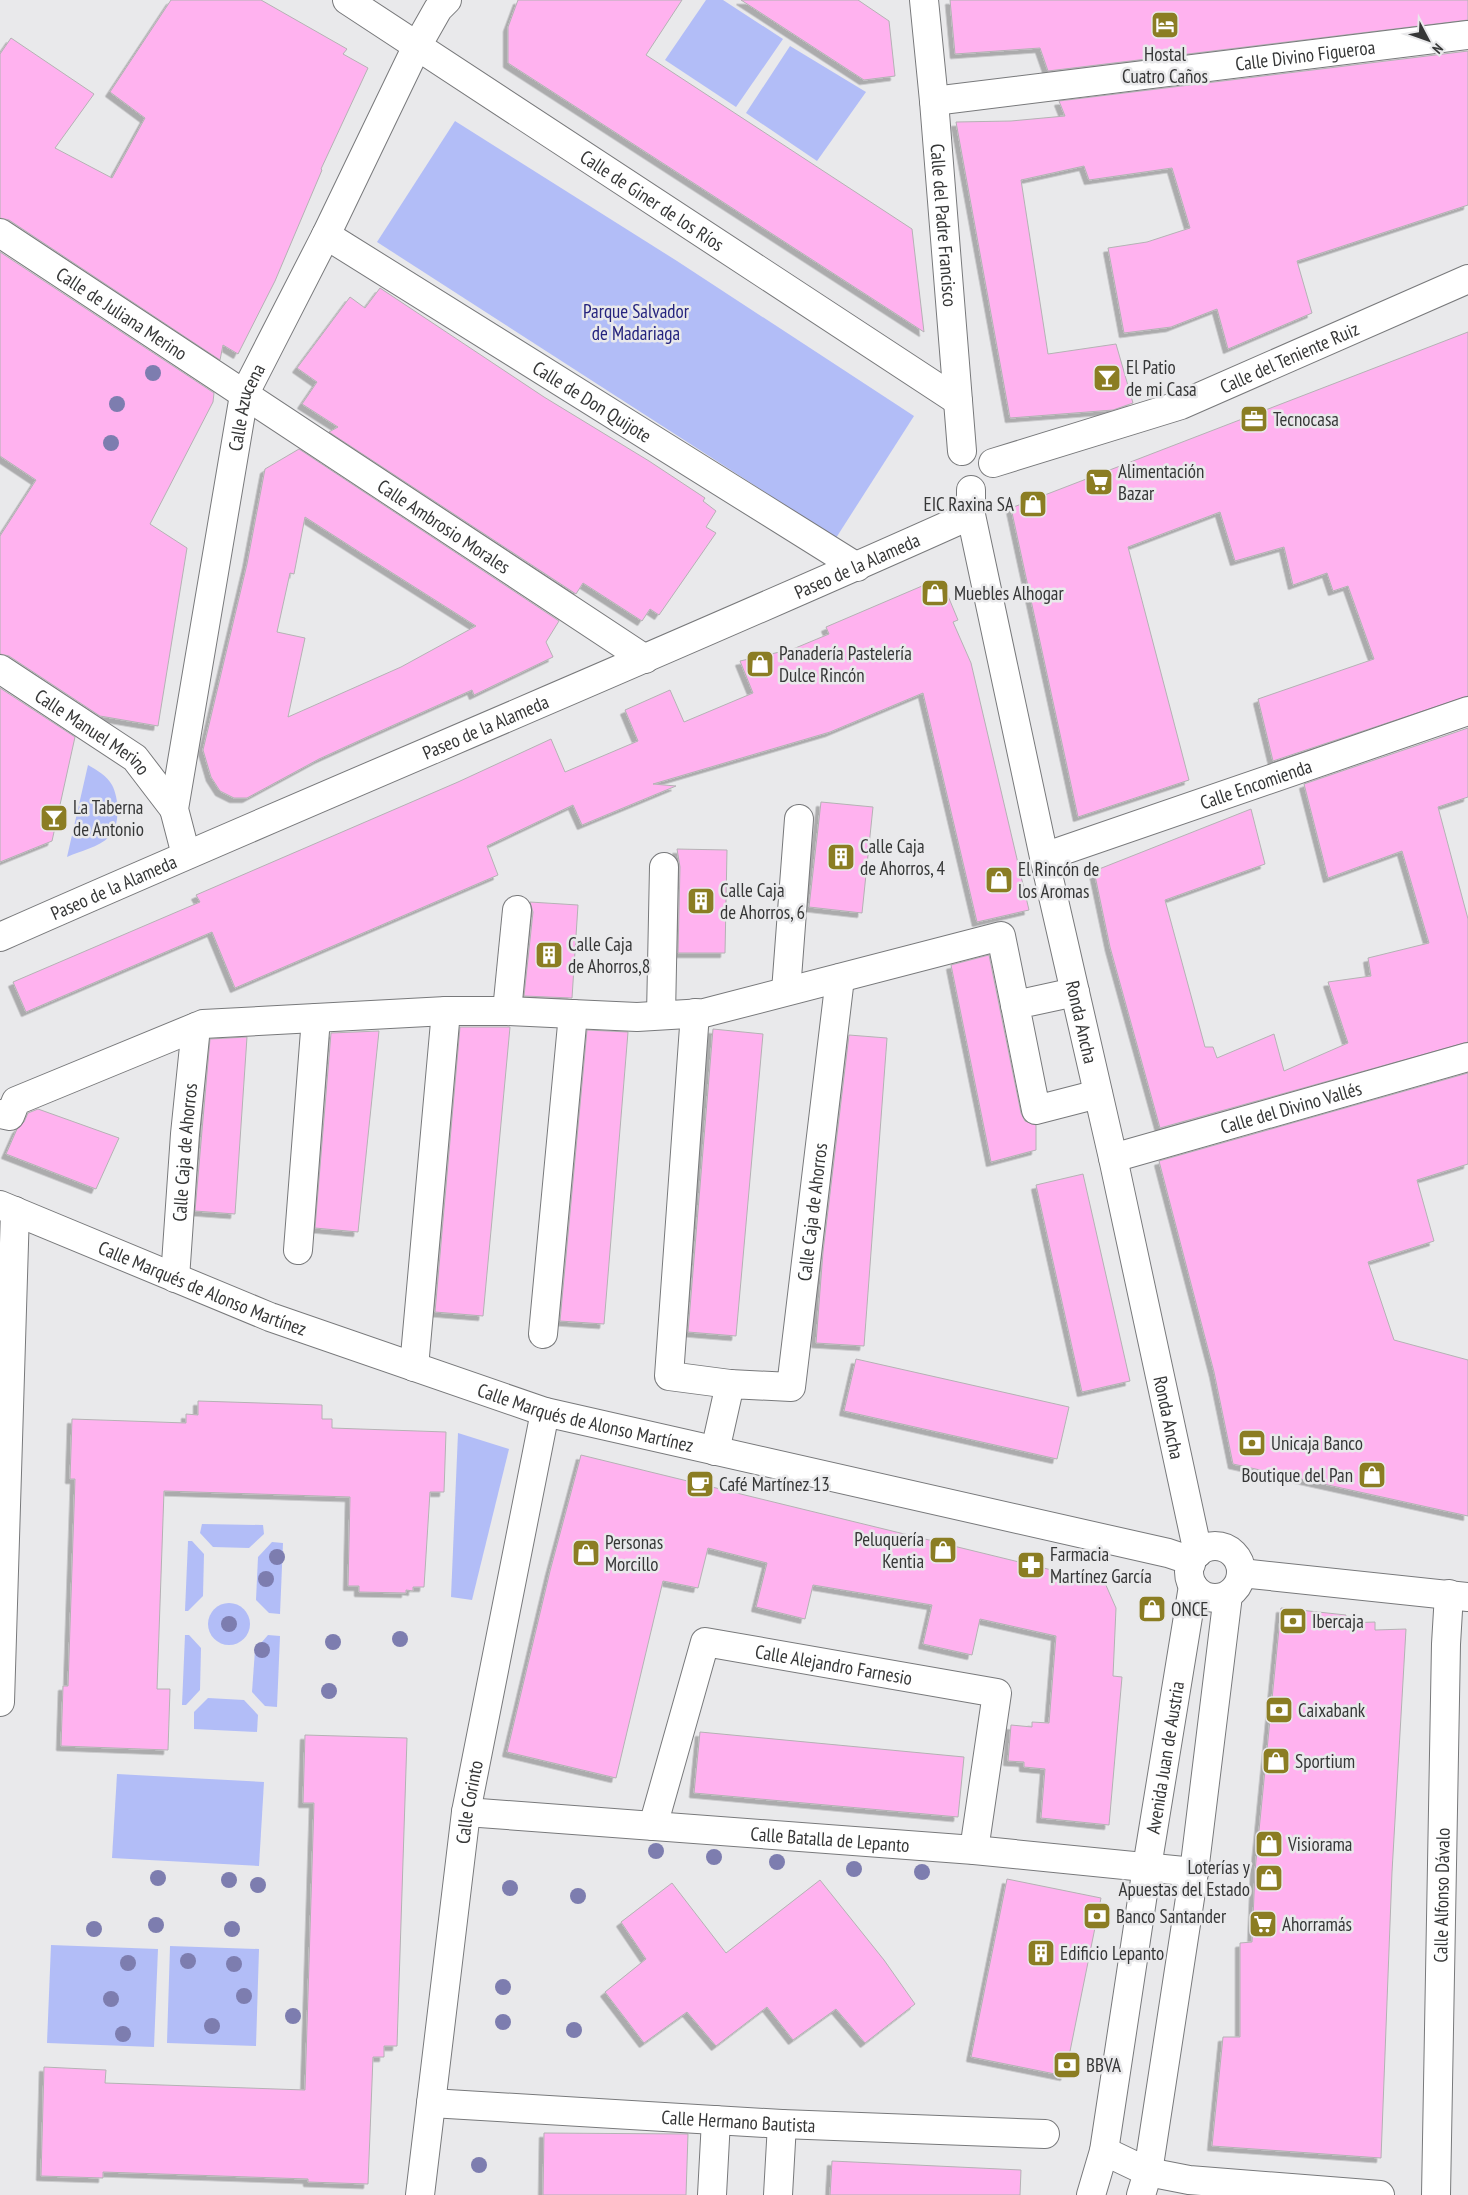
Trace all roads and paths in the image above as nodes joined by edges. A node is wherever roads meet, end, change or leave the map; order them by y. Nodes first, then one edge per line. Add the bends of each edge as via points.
1 (347, 0) edge
2 (447, 0) edge
3 (924, 0) edge
4 (1468, 35) edge
5 (417, 46) junction
6 (934, 100) junction
7 (0, 233) edge
8 (326, 235) junction
9 (1468, 279) edge
10 (244, 395) junction
11 (958, 400) junction
12 (962, 451) junction
13 (993, 463) junction
14 (971, 502) junction
15 (857, 566) junction
16 (645, 659) junction
17 (0, 668) edge
18 (1468, 710) edge
19 (174, 809) junction
20 (799, 819) dead end
21 (186, 855) junction
22 (1044, 857) junction
23 (664, 867) dead end
24 (518, 910) dead end
25 (0, 937) edge
26 (840, 978) junction
27 (786, 992) junction
28 (1074, 992) junction
29 (1015, 1005) junction
30 (446, 1011) junction
31 (507, 1011) junction
32 (694, 1013) junction
33 (573, 1014) junction
34 (661, 1015) junction
35 (316, 1018) junction
36 (196, 1027) junction
37 (1468, 1057) edge
38 (1098, 1094) junction
39 (0, 1114) edge
40 (1113, 1158) junction
41 (8, 1208) edge
42 (298, 1250) dead end
43 (175, 1278) junction
44 (543, 1334) dead end
45 (414, 1367) junction
46 (730, 1384) junction
47 (545, 1412) junction
48 (715, 1451) junction
49 (1194, 1568) junction
50 (1234, 1584) junction
51 (1459, 1596) edge
52 (0, 1702) edge
53 (466, 1812) junction
54 (653, 1826) junction
55 (974, 1850) junction
56 (1147, 1868) junction
57 (1194, 1872) junction
58 (431, 2103) junction
59 (716, 2120) junction
60 (782, 2124) junction
61 (1045, 2134) dead end
62 (1104, 2150) junction
63 (1144, 2184) edge
64 (420, 2195) edge
65 (712, 2195) edge
66 (778, 2195) edge
67 (1091, 2195) edge
68 (1380, 2195) edge
69 (1436, 2195) edge

1 - 5 street, Calle de Giner de los Ríos
2 - 5 street, Calle Azucena via 438,9
3 - 6 street, Calle del Padre Francisco
4 - 6 street, Calle Divino Figueroa
5 - 8 street, Calle Azucena
5 - 11 street, Calle de Giner de los Ríos
6 - 11 street, Calle del Padre Francisco
7 - 10 street, Calle de Juliana Merino
8 - 10 street, Calle Azucena
8 - 15 street, Calle de Don Quijote
9 - 13 street, Calle del Teniente Ruiz via 1181,405
10 - 16 street, Calle Ambrosio Morales
10 - 19 street, Calle Azucena
11 - 12 street, Calle del Padre Francisco
12 - 13 street via 968,448 980,450
12 - 14 street via 953,460 952,473
13 - 14 street, Paseo de la Alameda via 989,482 978,489
14 - 15 street, Paseo de la Alameda
14 - 22 street, Ronda Ancha
15 - 16 street, Paseo de la Alameda
16 - 21 street, Paseo de la Alameda
17 - 19 street, Calle Manuel Merino via 135,758
18 - 22 street, Calle Encomienda
19 - 21 street, Calle Azucena
20 - 27 street
21 - 25 street, Paseo de la Alameda
22 - 28 street, Ronda Ancha
23 - 34 street
24 - 31 street
26 - 27 street
26 - 29 street via 1001,936
26 - 46 street, Calle Caja de Ahorros via 791,1387
27 - 32 street
28 - 29 street
28 - 38 street, Ronda Ancha
29 - 38 street via 1036,1110
30 - 31 street
30 - 35 street
30 - 45 street
31 - 33 street
32 - 34 street
32 - 46 street, Calle Caja de Ahorros via 670,1376
33 - 34 street
33 - 44 street
35 - 36 street
35 - 42 street
36 - 39 street via 16,1101 10,1116
36 - 43 street, Calle Caja de Ahorros
37 - 40 street, Calle del Divino Vallés
38 - 40 street, Ronda Ancha
40 - 49 street, Ronda Ancha
41 - 43 street, Calle Marqués de Alonso Martínez
41 - 52 street
43 - 45 street, Calle Marqués de Alonso Martínez via 270,1317
45 - 47 street, Calle Marqués de Alonso Martínez
46 - 48 street
47 - 48 street, Calle Marqués de Alonso Martínez
47 - 53 street, Calle Corinto
48 - 49 street, Calle Marqués de Alonso Martínez via 1168,1554 1189,1560
49 - 50 street via 1197,1591 1208,1597 1215,1598
49 - 50 street via 1212,1547 1226,1549 1237,1559
49 - 56 street, Avenida Juan de Austria
50 - 51 street via 1287,1577
50 - 57 street
51 - 69 street, Calle Alfonso Dávalo via 1446,1654
53 - 54 street, Calle Batalla de Lepanto
53 - 58 street, Calle Corinto
54 - 55 street, Calle Batalla de Lepanto
54 - 55 street, Calle Alejandro Farnesio via 705,1642 997,1693
55 - 56 street, Calle Batalla de Lepanto
56 - 57 street, Calle Batalla de Lepanto
56 - 62 street, Avenida Juan de Austria
57 - 63 street
58 - 59 street, Calle Hermano Bautista
58 - 64 street, Calle Corinto
59 - 60 street, Calle Hermano Bautista
59 - 65 street
60 - 61 street, Calle Hermano Bautista
60 - 66 street
62 - 63 street
62 - 67 street, Avenida Juan de Austria
63 - 68 street via 1189,2180

